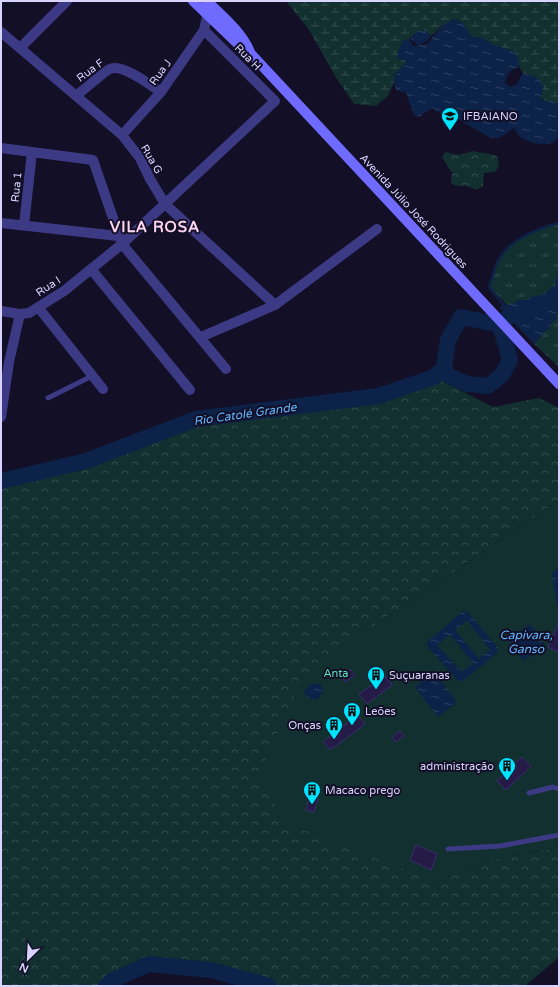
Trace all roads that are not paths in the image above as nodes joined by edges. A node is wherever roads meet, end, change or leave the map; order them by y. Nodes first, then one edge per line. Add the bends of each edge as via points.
1 (67, 1) edge
2 (193, 1) edge
3 (207, 1) edge
4 (207, 16) junction
5 (204, 30) junction
6 (1, 32) edge
7 (20, 48) junction
8 (251, 54) junction
9 (161, 92) junction
10 (76, 96) junction
11 (275, 100) joint
12 (122, 135) junction
13 (1, 148) edge
14 (32, 152) junction
15 (165, 204) junction
16 (1, 223) edge
17 (24, 225) junction
18 (377, 229) dead end
19 (120, 240) junction
20 (91, 269) junction
21 (275, 305) junction
22 (38, 307) junction
23 (1, 311) edge
24 (20, 314) junction
25 (201, 337) junction
26 (226, 369) dead end
27 (92, 376) junction
28 (559, 384) edge
29 (103, 389) dead end
30 (190, 390) dead end
31 (48, 398) dead end
32 (1, 417) edge
33 (559, 789) edge
34 (529, 793) dead end
35 (559, 835) edge
36 (448, 849) dead end

1 - 7 street
2 - 4 main road, Avenida Júlio José Rodrigues
3 - 8 main road, Avenida Júlio José Rodrigues via 238,33
4 - 5 street, Rua J
4 - 8 main road, Avenida Júlio José Rodrigues
5 - 9 street, Rua J
5 - 11 street, Rua H
6 - 7 street, Rua G
7 - 10 street, Rua G
8 - 28 main road, Avenida Júlio José Rodrigues
9 - 10 street, Rua F via 129,72 115,68
9 - 12 street, Rua J
10 - 12 street, Rua G
11 - 15 street, Rua I
12 - 15 street, Rua G via 140,158
13 - 14 street
14 - 17 street, Rua 1
14 - 19 street via 93,160
15 - 19 street, Rua I
15 - 21 street, Rua G
16 - 17 street
17 - 19 street
18 - 21 street
19 - 20 street, Rua I
19 - 25 street
20 - 22 street, Rua I via 64,292
20 - 30 street
21 - 25 street
22 - 24 street, Rua I via 29,313
22 - 27 street
23 - 24 street
24 - 32 street via 9,362
25 - 26 street
27 - 29 street
27 - 31 lane
33 - 34 lane via 553,787
35 - 36 lane via 500,846

